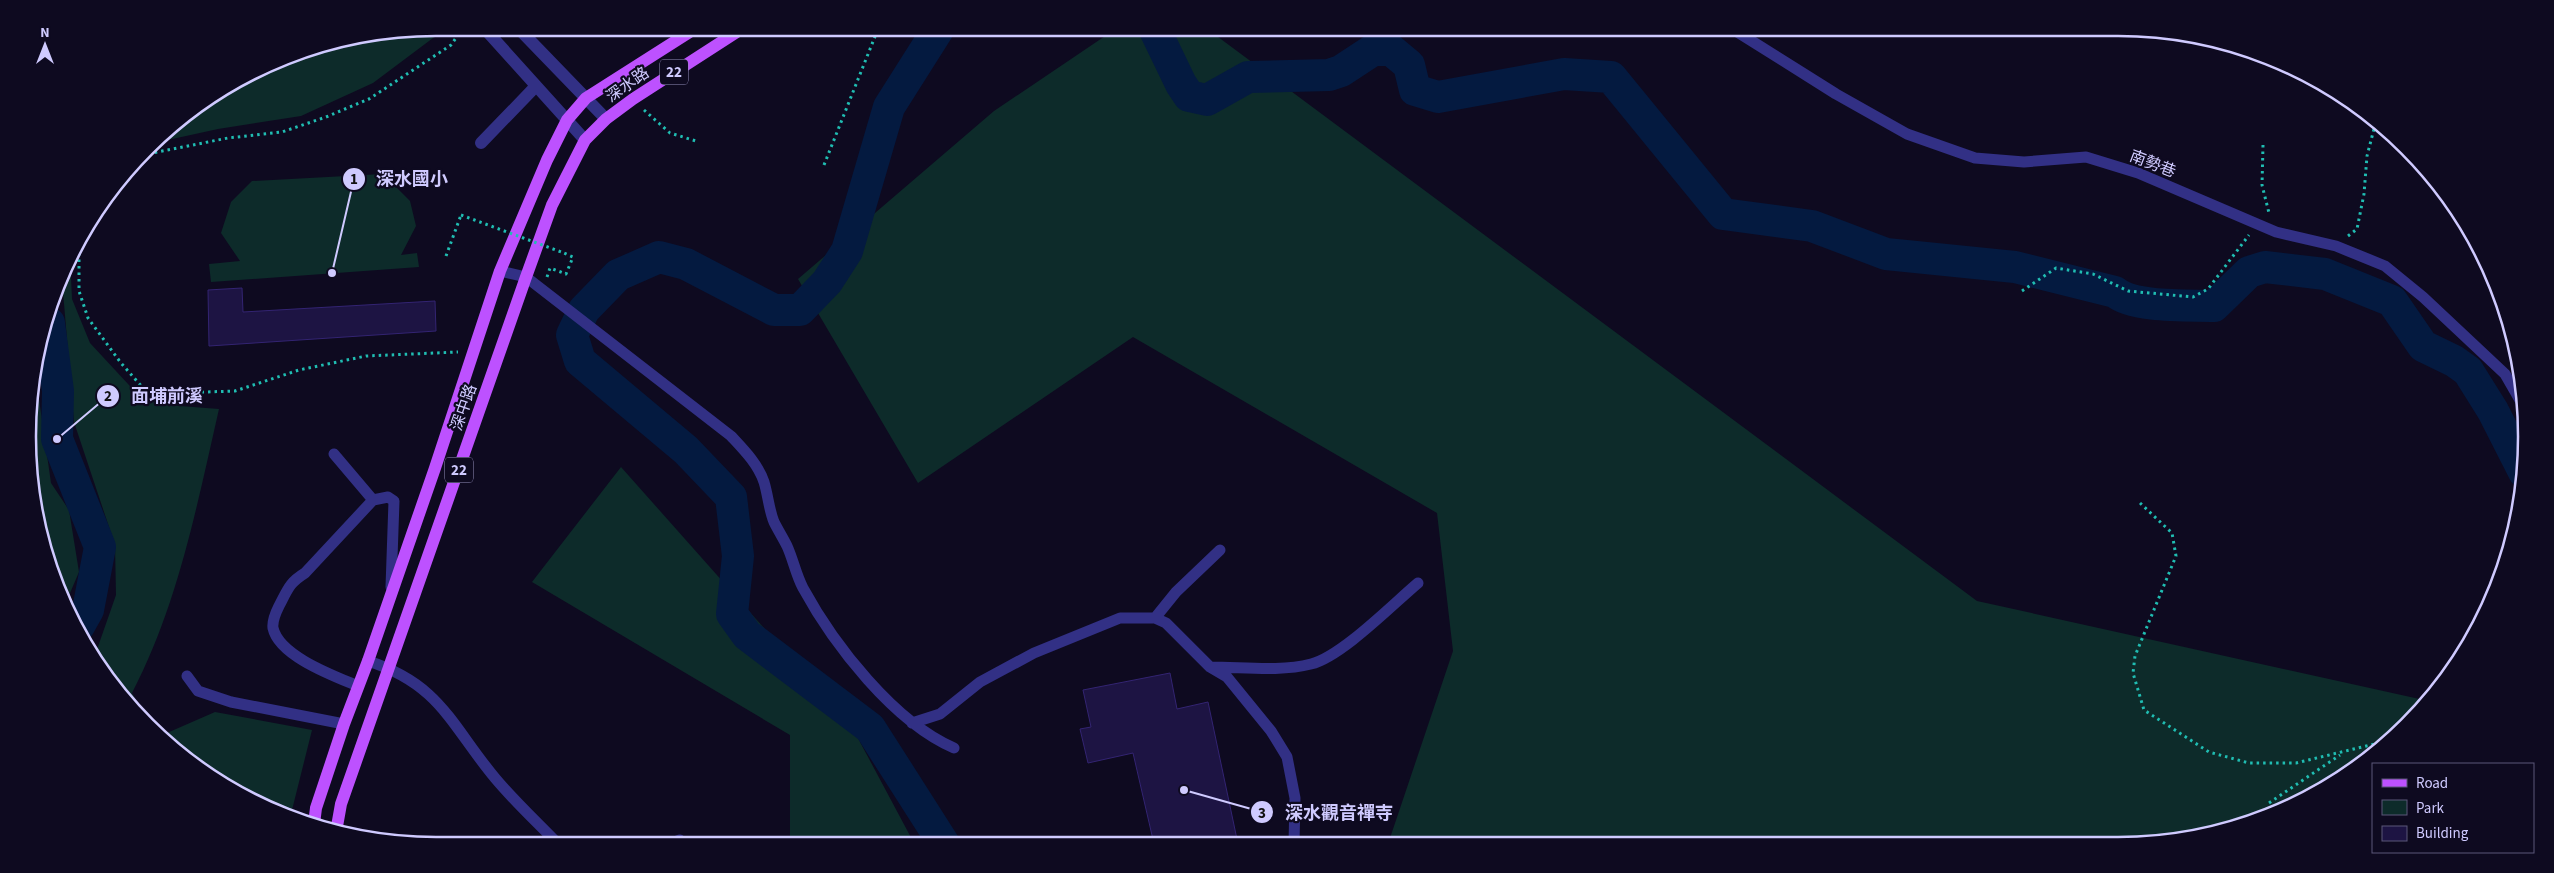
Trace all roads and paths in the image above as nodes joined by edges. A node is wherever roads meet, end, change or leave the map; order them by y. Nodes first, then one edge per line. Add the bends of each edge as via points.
1 (457, 36) edge
2 (491, 36) edge
3 (525, 36) edge
4 (683, 36) edge
5 (731, 36) edge
6 (875, 36) edge
7 (1744, 36) edge
8 (536, 86) junction
9 (586, 98) junction
10 (633, 99) junction
11 (606, 119) junction
12 (566, 120) junction
13 (2374, 130) edge
14 (585, 140) junction
15 (696, 141) dead end
16 (481, 143) dead end
17 (2263, 145) dead end
18 (153, 153) edge
19 (824, 165) dead end
20 (2258, 224) junction
21 (2276, 232) junction
22 (2336, 246) junction
23 (446, 256) dead end
24 (79, 257) edge
25 (550, 268) dead end
26 (500, 270) junction
27 (526, 277) junction
28 (2022, 291) dead end
29 (474, 351) junction
30 (2515, 391) edge
31 (334, 454) dead end
32 (372, 500) junction
33 (2140, 503) dead end
34 (1220, 550) dead end
35 (1418, 583) dead end
36 (391, 594) junction
37 (1155, 618) junction
38 (368, 661) junction
39 (1210, 667) junction
40 (390, 668) junction
41 (187, 676) dead end
42 (358, 686) junction
43 (912, 722) junction
44 (344, 724) junction
45 (2371, 745) edge
46 (954, 748) dead end
47 (2342, 753) junction
48 (2269, 803) dead end
49 (315, 818) edge
50 (337, 824) edge
51 (551, 837) edge
52 (1294, 837) edge

1 - 18 path via 451,45 369,98 326,117 282,132 228,138
2 - 8 street
3 - 9 street
4 - 9 main road, 深水路 / 22
5 - 10 main road, 深水路 / 22
6 - 19 path
7 - 20 lane, 南勢巷 via 1907,134 1975,158 2024,162 2086,157 2138,173
8 - 12 street
8 - 16 street
9 - 11 street
9 - 12 main road, 深水路 / 22
10 - 11 main road, 深水路 / 22
10 - 15 path via 670,133
11 - 14 main road, 深中路 / 22
12 - 14 street
12 - 26 main road, 深中路 / 22
13 - 22 path via 2357,229
14 - 27 main road, 深中路 / 22 via 552,205
17 - 21 path via 2262,186
20 - 21 lane, 南勢巷
20 - 28 path via 2208,289 2192,297 2128,291 2093,274 2056,268
21 - 22 lane, 南勢巷
22 - 30 lane, 南勢巷 via 2385,266 2505,374
23 - 25 path, bridge via 461,215 573,256 566,274
24 - 29 path via 79,291 88,318 120,363 143,388 174,394 234,391 299,370 366,356
26 - 27 lane
26 - 29 main road, 深中路 / 22
27 - 40 main road, 深中路 / 22
27 - 43 lane via 731,436 749,454 764,480 774,521 802,587 834,638 868,680
29 - 36 main road, 深中路 / 22
31 - 32 lane
32 - 36 lane via 388,497 394,501
32 - 42 lane via 305,573 292,581 275,614 273,627 278,640 311,666
33 - 47 path via 2172,533 2176,556 2134,656 2133,673 2144,710 2209,752 2249,763 2296,763
34 - 37 lane via 1176,592
35 - 39 lane via 1338,652 1312,664 1270,668
36 - 38 main road, 深中路 / 22
37 - 39 lane via 1166,623
37 - 43 lane via 1120,618 1034,653 980,682 940,714
38 - 40 lane
38 - 42 main road, 深中路 / 22
39 - 52 lane via 1227,677 1271,731 1287,757 1295,798
40 - 50 main road, 深中路 / 22 via 341,804
40 - 51 lane via 421,686 445,709 495,778
41 - 44 lane via 198,690 231,702
42 - 44 main road, 深中路 / 22
43 - 46 lane via 933,739
44 - 49 main road, 深中路 / 22
45 - 47 path
47 - 48 path

